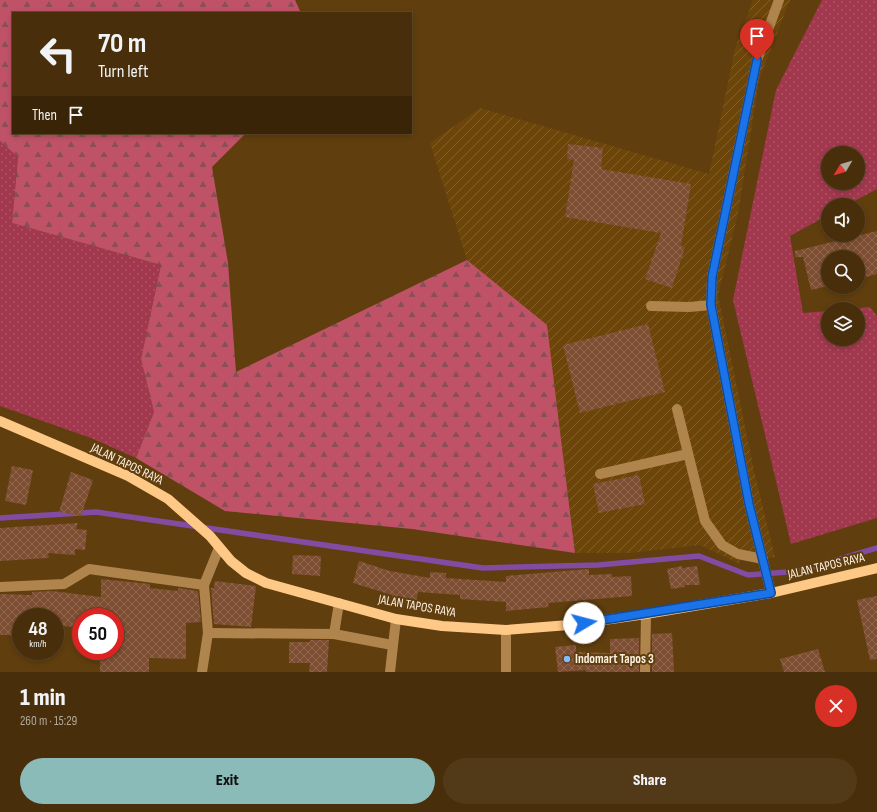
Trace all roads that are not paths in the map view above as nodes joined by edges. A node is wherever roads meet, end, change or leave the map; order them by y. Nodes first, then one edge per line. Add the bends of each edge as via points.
1 (779, 0) edge
2 (711, 305) junction
3 (651, 306) dead end
4 (676, 408) dead end
5 (0, 422) edge
6 (688, 454) junction
7 (600, 474) dead end
8 (219, 548) junction
9 (763, 562) junction
10 (877, 568) edge
11 (204, 585) junction
12 (0, 587) edge
13 (771, 589) junction
14 (339, 603) junction
15 (646, 614) junction
16 (396, 619) junction
17 (506, 630) junction
18 (208, 633) junction
19 (334, 634) junction
20 (392, 645) junction
21 (202, 672) edge
22 (390, 672) edge
23 (506, 672) edge
24 (645, 672) edge

1 - 2 street via 757,60 712,277
2 - 3 street
2 - 9 street via 749,504
4 - 6 street
5 - 8 main road, JALAN TAPOS RAYA via 128,476 168,499 210,536
6 - 7 street
6 - 9 street via 705,522 722,545 738,554
8 - 11 street
8 - 14 main road, JALAN TAPOS RAYA via 246,573 266,583
9 - 13 street
10 - 13 main road, JALAN TAPOS RAYA
11 - 12 street via 89,569 64,584
11 - 18 street
13 - 15 main road, JALAN TAPOS RAYA
14 - 16 main road, JALAN TAPOS RAYA
14 - 19 street
15 - 17 main road, JALAN TAPOS RAYA via 569,625
15 - 24 street
16 - 17 main road, JALAN TAPOS RAYA via 442,626
16 - 20 street
17 - 23 street
18 - 19 street
18 - 21 street
19 - 20 street
20 - 22 street

